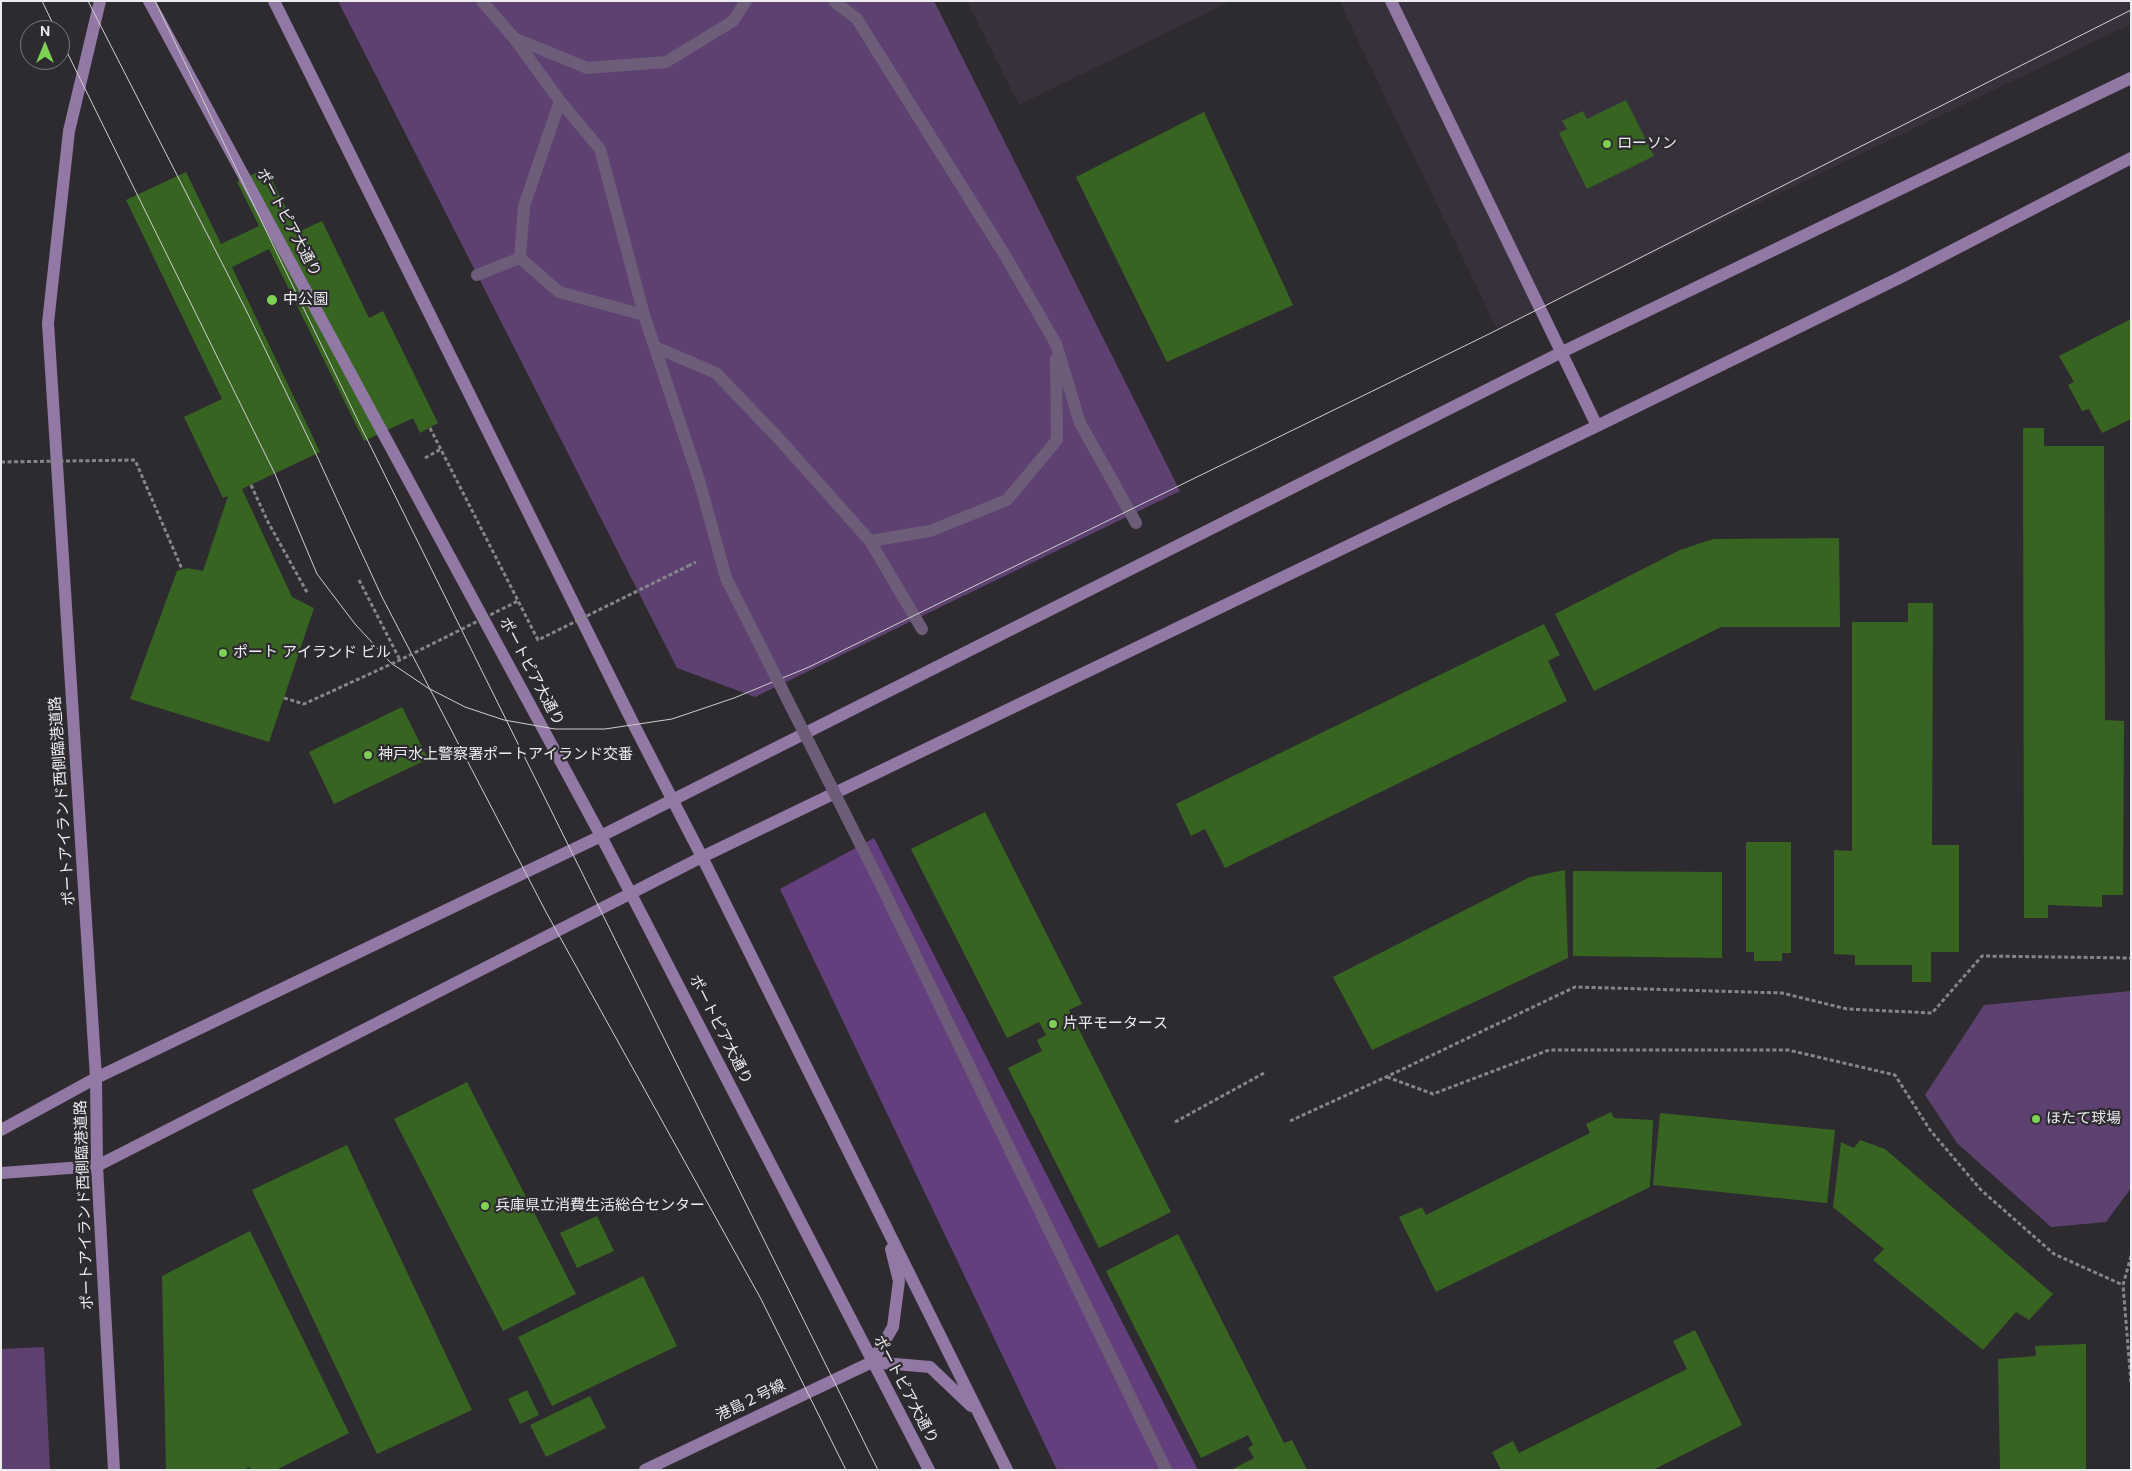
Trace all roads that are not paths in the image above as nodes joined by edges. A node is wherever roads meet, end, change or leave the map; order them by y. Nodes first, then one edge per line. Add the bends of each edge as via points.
1 (100, 1) edge
2 (149, 1) edge
3 (274, 1) edge
4 (482, 1) edge
5 (746, 1) edge
6 (834, 1) edge
7 (1391, 1) edge
8 (514, 38) junction
9 (2131, 78) edge
10 (560, 101) junction
11 (2131, 158) edge
12 (520, 258) junction
13 (477, 275) dead end
14 (644, 315) junction
15 (1056, 344) junction
16 (654, 347) junction
17 (1560, 353) junction
18 (1597, 426) junction
19 (1136, 523) dead end
20 (870, 541) junction
21 (922, 628) dead end
22 (671, 800) junction
23 (601, 836) junction
24 (702, 857) junction
25 (631, 894) junction
26 (96, 1078) junction
27 (1, 1130) edge
28 (97, 1166) junction
29 (1, 1173) edge
30 (887, 1227) junction
31 (872, 1362) junction
32 (978, 1412) junction
33 (114, 1470) edge
34 (645, 1470) edge
35 (929, 1470) edge
36 (1007, 1470) edge
37 (1166, 1470) edge

1 - 26 street, ポートアイランド西側臨港道路 via 69,131 48,323
2 - 23 street, ポートピア大通り
3 - 22 street
4 - 8 street
5 - 8 street via 734,21 666,62 587,68
6 - 15 street via 857,19 1006,257
7 - 17 street
8 - 10 street
9 - 17 street
10 - 12 street via 524,206
10 - 14 street via 600,149
11 - 18 street via 1901,277
12 - 13 street
12 - 14 street via 559,292
14 - 16 street
15 - 19 street via 1080,423
15 - 20 street via 1057,440 1007,500 930,531
16 - 20 street via 716,373
16 - 37 street, bridge via 699,480 726,578 883,889
17 - 18 street
17 - 22 street
18 - 24 street
20 - 21 street
22 - 23 street
22 - 24 street
23 - 25 street, ポートピア大通り
23 - 26 street
24 - 25 street
24 - 30 street
25 - 28 street
25 - 31 street, ポートピア大通り
26 - 27 street
26 - 28 street, ポートアイランド西側臨港道路
28 - 29 street
28 - 33 street, ポートアイランド西側臨港道路
30 - 31 street via 899,1281 893,1327
30 - 32 street
31 - 32 street via 930,1367
31 - 34 street, 港島２号線
31 - 35 street, ポートピア大通り
32 - 36 street

